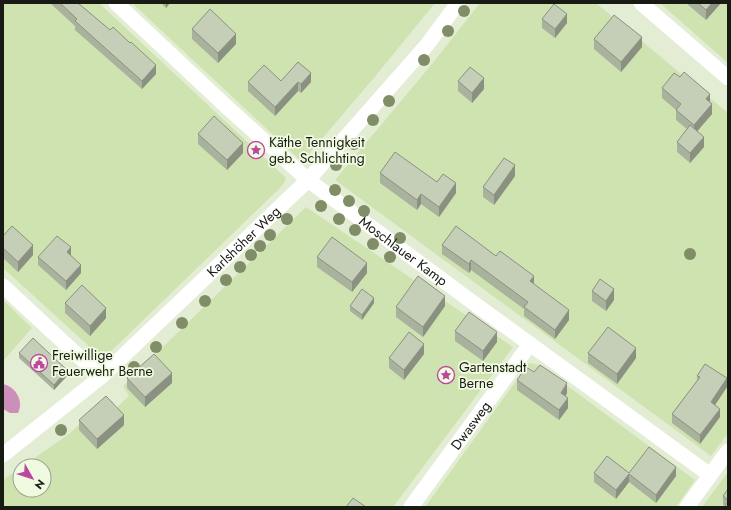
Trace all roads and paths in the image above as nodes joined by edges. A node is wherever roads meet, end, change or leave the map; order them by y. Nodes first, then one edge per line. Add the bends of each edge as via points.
1 (116, 3) edge
2 (458, 3) edge
3 (641, 3) edge
4 (728, 78) edge
5 (308, 180) junction
6 (3, 286) edge
7 (530, 344) junction
8 (101, 377) junction
9 (728, 451) edge
10 (3, 455) edge
11 (710, 475) junction
12 (411, 507) edge
13 (687, 507) edge

1 - 5 street, Moschlauer Kamp
2 - 5 street, Karlshöher Weg via 427,45
3 - 4 street
5 - 7 street, Moschlauer Kamp
5 - 8 street, Karlshöher Weg
6 - 8 street
7 - 11 street, Moschlauer Kamp
7 - 12 street, Dwasweg
8 - 10 street, Karlshöher Weg
9 - 11 street
11 - 13 street

